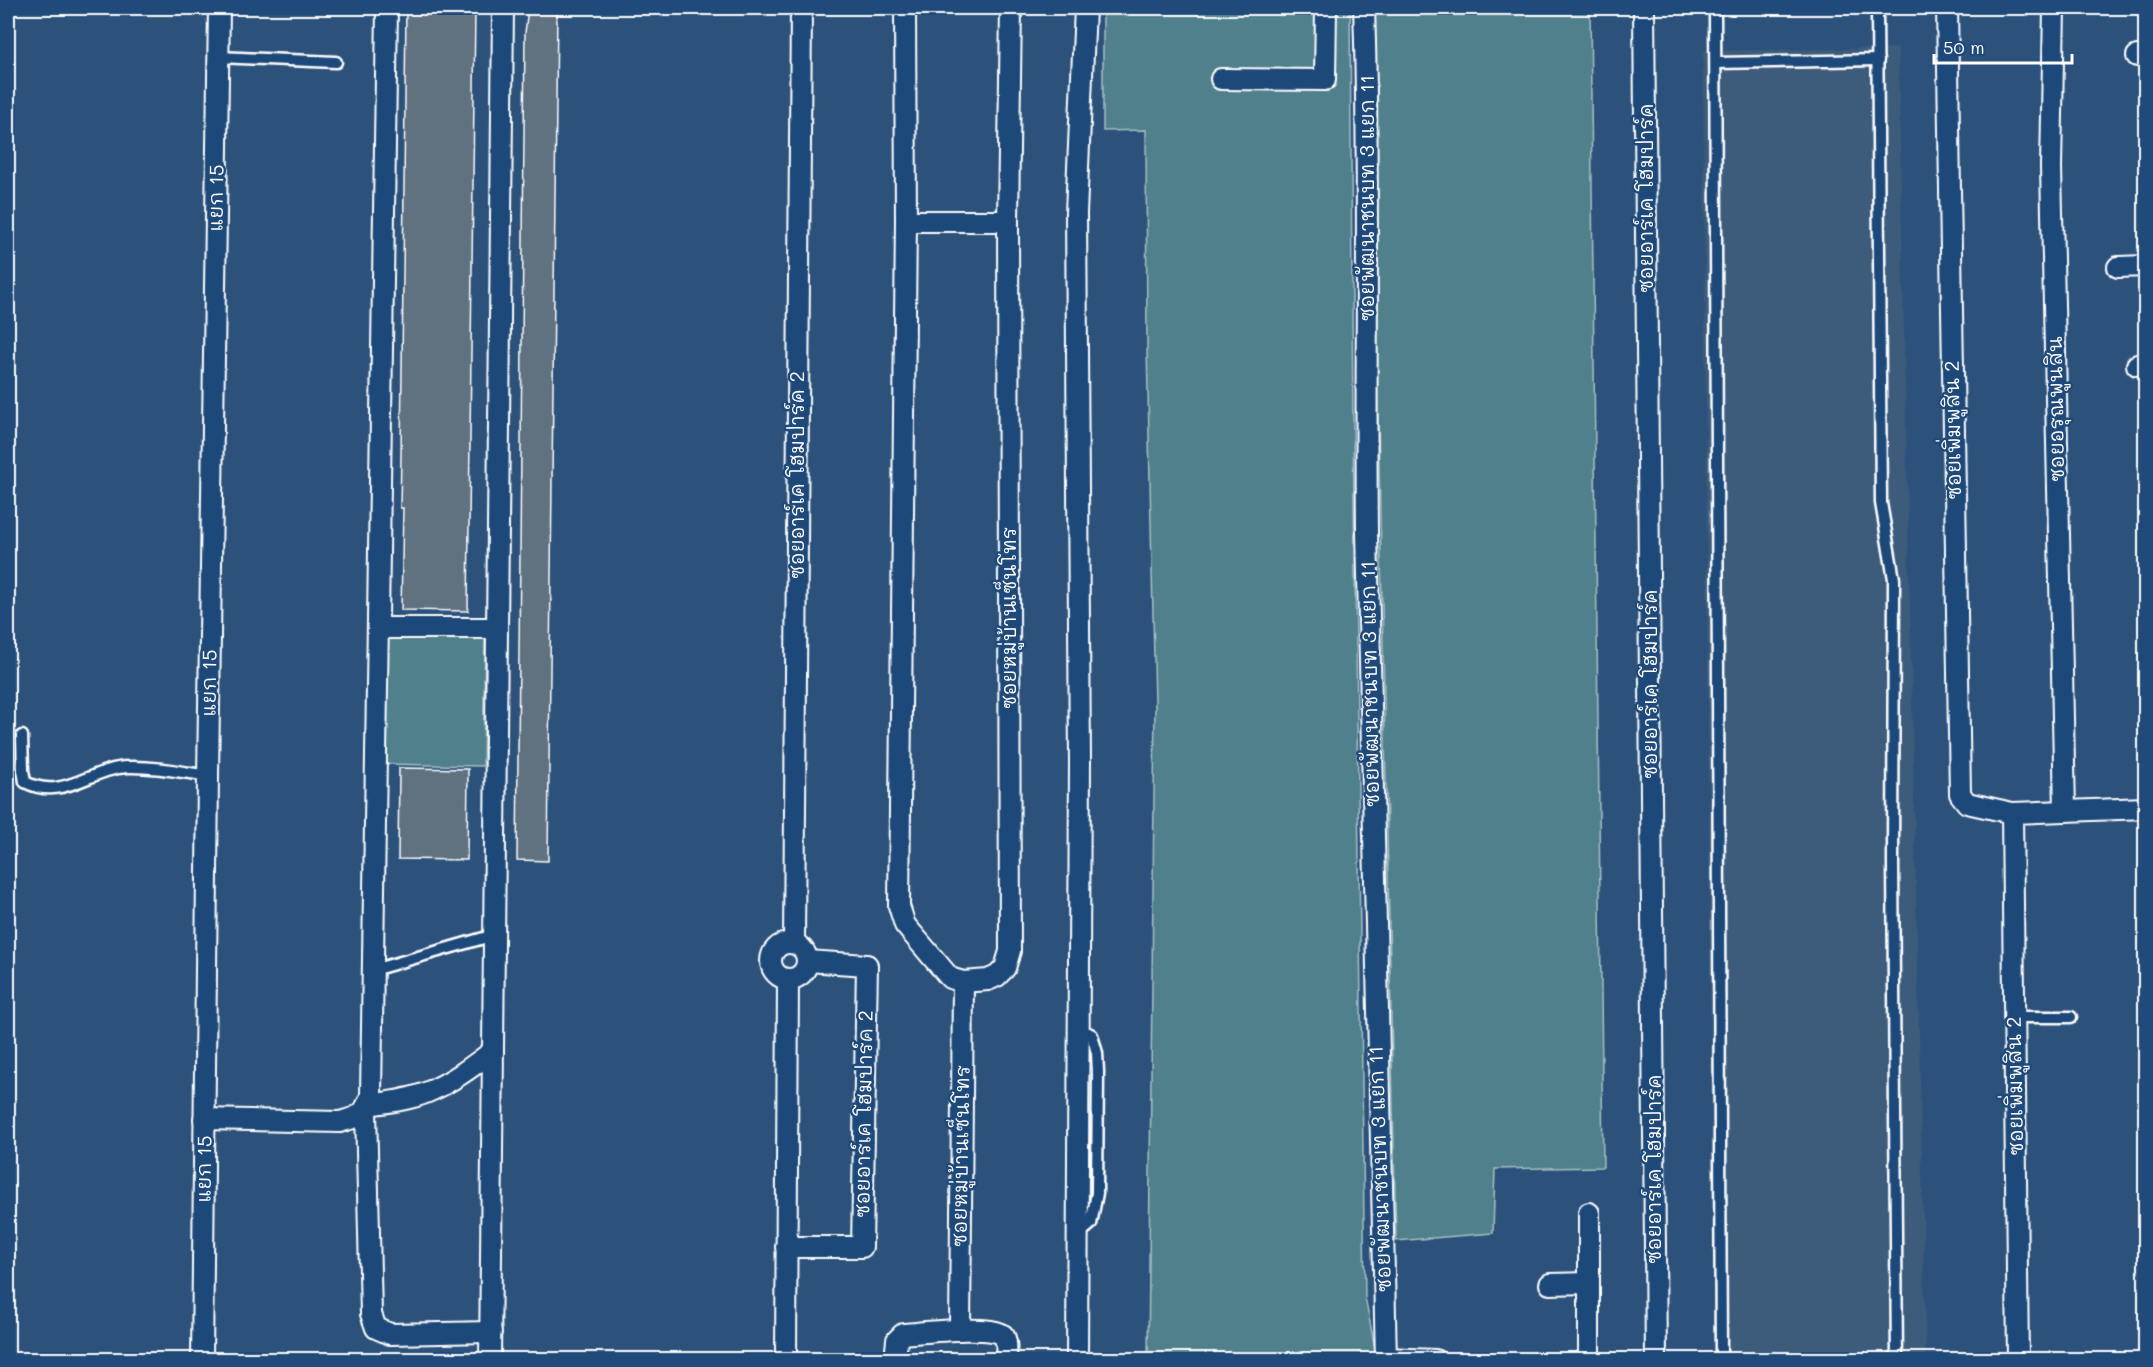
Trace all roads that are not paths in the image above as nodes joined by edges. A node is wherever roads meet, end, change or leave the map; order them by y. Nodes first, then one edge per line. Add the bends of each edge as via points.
1 (219, 8) edge
2 (387, 8) edge
3 (503, 8) edge
4 (801, 8) edge
5 (905, 8) edge
6 (1011, 8) edge
7 (1085, 8) edge
8 (1326, 8) edge
9 (1364, 8) edge
10 (1644, 8) edge
11 (1715, 8) edge
12 (1877, 8) edge
13 (1947, 8) edge
14 (2054, 8) edge
15 (218, 57) junction
16 (1878, 60) junction
17 (336, 62) dead end
18 (1716, 63) junction
19 (1221, 79) dead end
20 (906, 220) junction
21 (1008, 221) junction
22 (2145, 266) edge
23 (2118, 267) dead end
24 (378, 628) junction
25 (496, 628) junction
26 (22, 736) dead end
27 (208, 776) junction
28 (2145, 808) edge
29 (2065, 810) junction
30 (2012, 813) junction
31 (494, 935) junction
32 (794, 943) junction
33 (807, 961) junction
34 (373, 970) junction
35 (788, 979) junction
36 (963, 981) junction
37 (2014, 1017) junction
38 (2071, 1017) dead end
39 (493, 1051) junction
40 (367, 1108) junction
41 (204, 1119) junction
42 (1589, 1213) dead end
43 (786, 1247) junction
44 (1550, 1284) dead end
45 (1589, 1284) junction
46 (960, 1330) junction
47 (490, 1332) junction
48 (202, 1359) edge
49 (490, 1359) edge
50 (786, 1359) edge
51 (895, 1359) edge
52 (1006, 1359) edge
53 (1077, 1359) edge
54 (1386, 1359) edge
55 (1435, 1359) edge
56 (1586, 1359) edge
57 (1656, 1359) edge
58 (1721, 1359) edge
59 (1897, 1359) edge
60 (2018, 1359) edge

1 - 15 street, แยก 15
2 - 24 street
3 - 25 street
4 - 32 street, ซอยอาร์เค โฮมปาร์ค 2
5 - 20 street
6 - 21 street, ซอยหมู่บ้านเซ็นโทร
7 - 53 street via 1076,213 1080,749
8 - 19 street via 1325,80
9 - 54 street, ซอยพัฒนาชนบท 3 แยก 11 via 1367,526
10 - 57 street, ซอยอาร์เค โฮมปาร์ค
11 - 18 lane
12 - 16 lane
13 - 30 street, ซอยเพิ่มพูสิน 2 via 1958,782 1959,794 1967,803
14 - 29 street, ซอยอรุณพูนสิน via 2051,167
15 - 17 lane
15 - 27 street, แยก 15
16 - 18 lane
16 - 59 lane via 1881,503 1894,579
18 - 58 lane
20 - 21 street
20 - 36 street via 899,906 905,925 950,978
21 - 36 street, ซอยหมู่บ้านเซ็นโทร via 1010,951 1005,968 997,976
22 - 23 street
24 - 25 street
24 - 34 street
25 - 31 street
26 - 27 lane via 25,782 35,788 56,790 108,769 128,767
27 - 41 street, แยก 15
28 - 29 street, ซอยเพิ่มพูสิน 2
29 - 30 street, ซอยเพิ่มพูสิน 2
30 - 37 street, ซอยเพิ่มพูสิน 2
31 - 34 lane
31 - 39 street
32 - 33 street via 804,950
32 - 35 street via 783,944 772,958 773,969
33 - 35 street via 799,976
33 - 43 street, ซอยอาร์เค โฮมปาร์ค 2 via 867,965 862,1247
34 - 40 street via 371,1095
35 - 43 street
36 - 46 street, ซอยหมู่บ้านเซ็นโทร
37 - 38 lane
37 - 60 street, ซอยเพิ่มพูสิน 2
39 - 40 street via 428,1092
39 - 47 street
40 - 41 street via 355,1118 340,1122
40 - 47 street via 370,1314 376,1328 390,1334
41 - 48 street, แยก 15
42 - 45 street
43 - 50 street
44 - 45 street
45 - 56 street
46 - 51 street via 903,1334 897,1340
46 - 52 street via 998,1332 1004,1336
47 - 49 street
54 - 55 street

